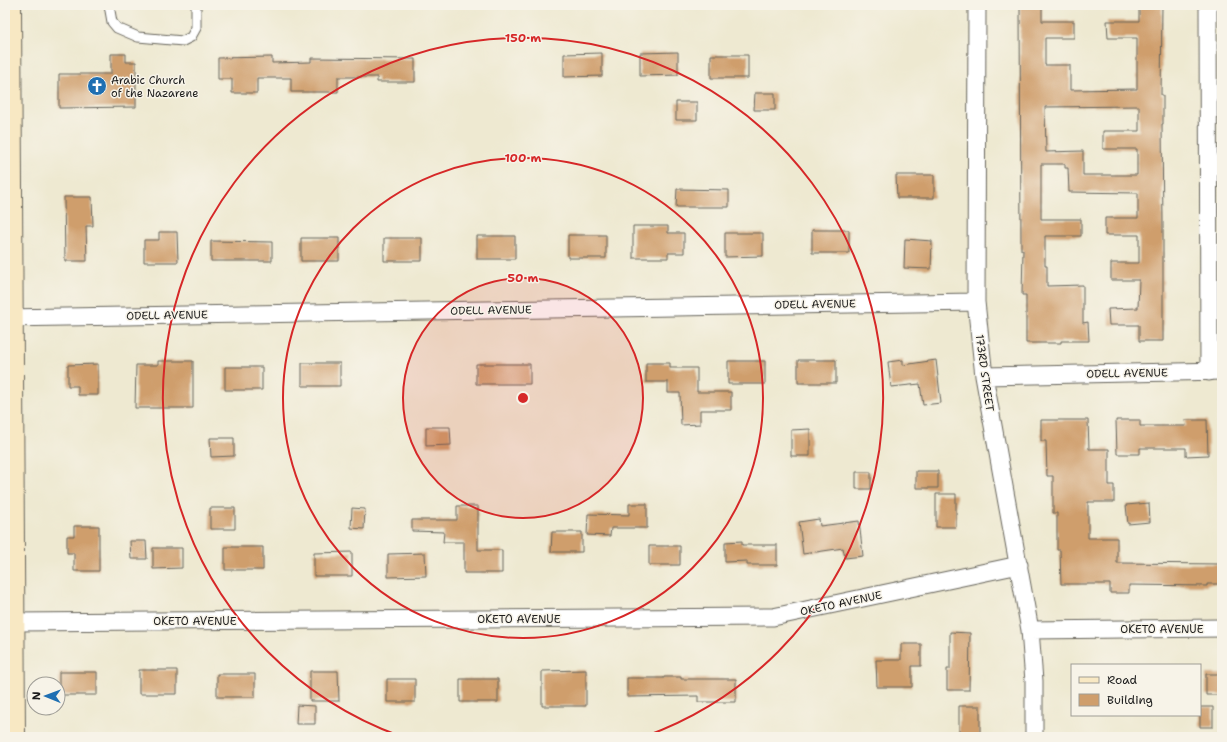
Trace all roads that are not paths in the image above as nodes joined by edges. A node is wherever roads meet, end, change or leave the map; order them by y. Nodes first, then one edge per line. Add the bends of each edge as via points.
1 (10, 5) edge
2 (109, 5) edge
3 (196, 5) edge
4 (977, 5) edge
5 (1208, 5) edge
6 (8, 116) edge
7 (976, 302) junction
8 (9, 318) edge
9 (1216, 372) edge
10 (984, 376) junction
11 (9, 524) edge
12 (1018, 565) junction
13 (14, 622) junction
14 (1222, 628) edge
15 (1030, 630) junction
16 (14, 737) edge
17 (1034, 737) edge

1 - 6 street
2 - 3 lane via 112,22 117,28 138,37 183,41 191,37 196,28
4 - 7 street, 173RD STREET
5 - 9 street
6 - 8 street
7 - 8 street, ODELL AVENUE
7 - 10 street, 173RD STREET
8 - 11 street
9 - 10 street, ODELL AVENUE
10 - 12 street, 173RD STREET
11 - 13 street
12 - 13 street, OKETO AVENUE via 773,617
12 - 15 street, 173RD STREET
13 - 16 street
14 - 15 street, OKETO AVENUE
15 - 17 street, 173RD STREET via 1034,681

